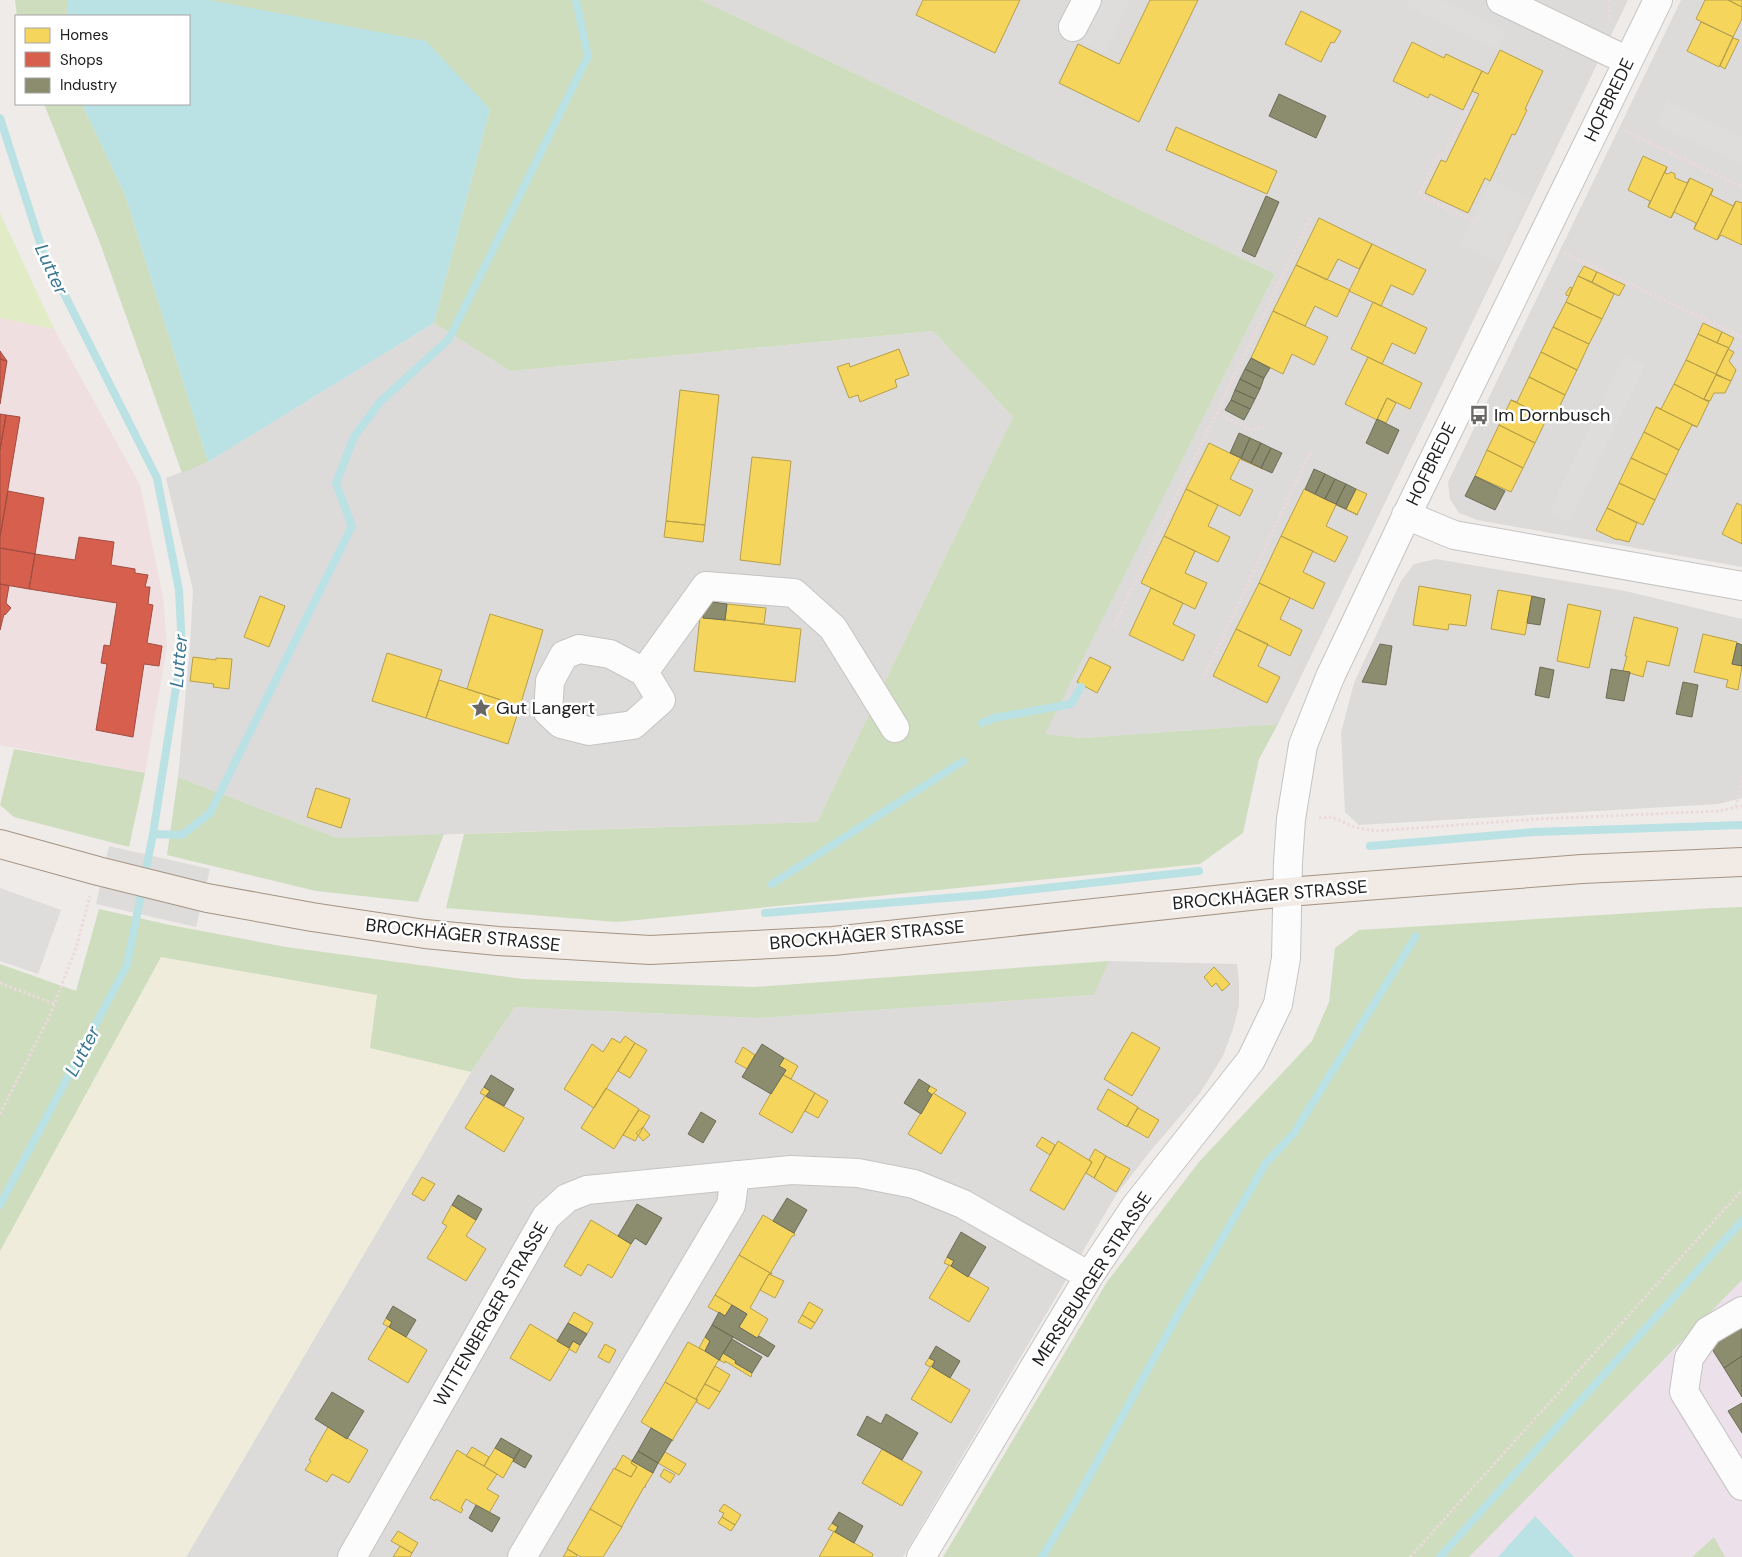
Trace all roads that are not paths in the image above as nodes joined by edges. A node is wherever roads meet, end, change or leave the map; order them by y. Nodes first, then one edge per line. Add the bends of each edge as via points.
1 (1087, 0) edge
2 (1501, 0) edge
3 (1658, 0) edge
4 (1074, 27) dead end
5 (1628, 61) junction
6 (1406, 515) junction
7 (1742, 586) edge
8 (644, 672) dead end
9 (895, 728) dead end
10 (0, 844) edge
11 (1742, 862) edge
12 (1288, 892) junction
13 (735, 1175) junction
14 (1089, 1276) junction
15 (1742, 1311) edge
16 (1742, 1486) edge
17 (352, 1557) edge
18 (522, 1557) edge
19 (921, 1557) edge

1 - 4 street
2 - 5 street
3 - 5 street, HOFBREDE
5 - 6 street, HOFBREDE
6 - 7 street via 1454,536
6 - 12 street, HOFBREDE via 1330,677 1303,745 1291,819
8 - 9 street via 706,586 794,593 833,628
10 - 12 main road, BROCKHÄGER STRASSE via 207,898 312,917 426,934 650,950 833,941
11 - 12 main road, BROCKHÄGER STRASSE via 1582,868
12 - 14 street, MERSEBURGER STRASSE via 1286,958 1278,1004 1251,1060 1135,1206
13 - 14 street, WITTENBERGER STRASSE via 790,1170 858,1173 914,1184 963,1204
13 - 17 street, WITTENBERGER STRASSE via 587,1190 567,1198 546,1217
13 - 18 street via 731,1205
14 - 19 street, MERSEBURGER STRASSE
15 - 16 street via 1708,1331 1689,1358 1684,1392

